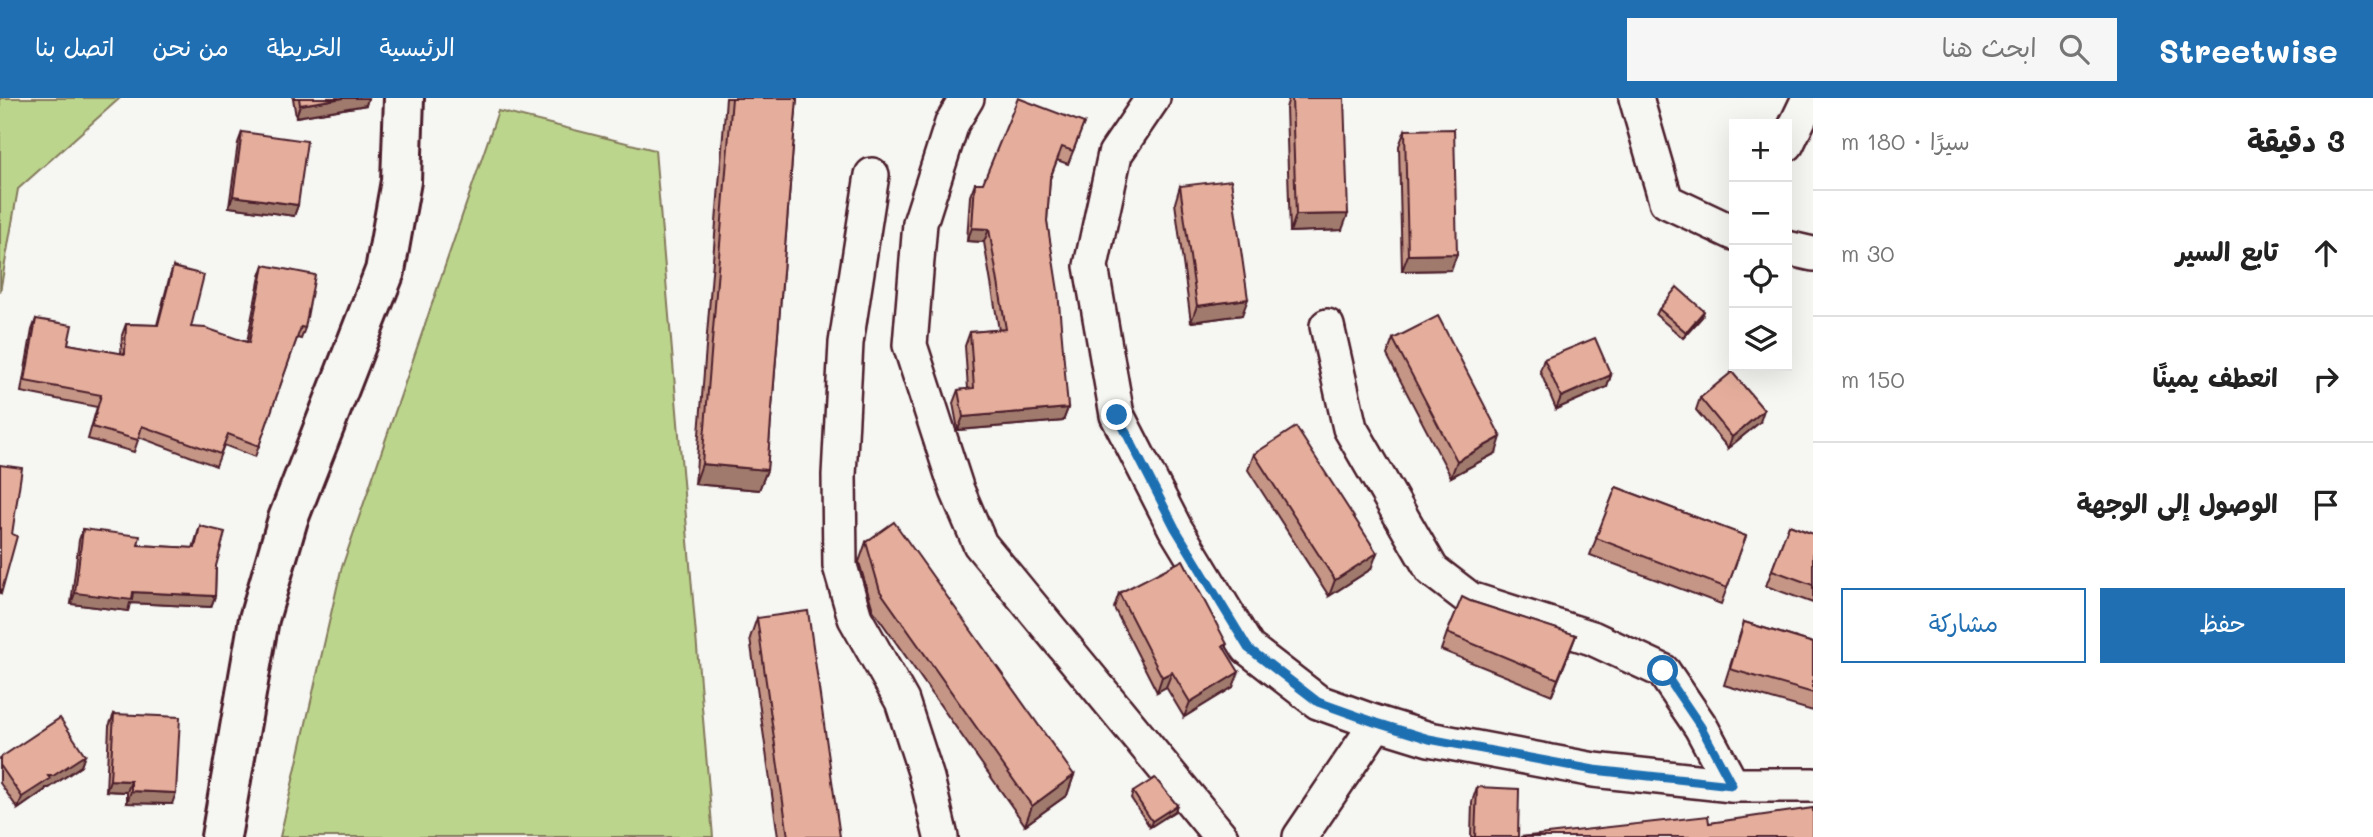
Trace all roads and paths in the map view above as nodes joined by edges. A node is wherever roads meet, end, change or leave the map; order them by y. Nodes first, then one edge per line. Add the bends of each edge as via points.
1 (404, 98) edge
2 (967, 98) edge
3 (1153, 98) edge
4 (1636, 98) edge
5 (1809, 98) edge
6 (1792, 134) edge
7 (872, 175) dead end
8 (1729, 231) edge
9 (1792, 249) edge
10 (1813, 254) edge
11 (1327, 326) dead end
12 (1377, 723) junction
13 (1732, 785) junction
14 (1813, 785) edge
15 (221, 837) edge
16 (941, 837) edge
17 (1221, 837) edge
18 (1300, 837) edge

1 - 15 main road via 401,181 385,271 288,519 259,619
2 - 17 street via 952,123 920,223 910,345 957,490 980,544
3 - 12 street via 1115,154 1091,266 1117,415 1175,528 1248,648 1318,702
4 - 8 street via 1666,201
5 - 6 street
7 - 16 street via 846,343 840,566 855,618 902,701
9 - 10 street
11 - 13 street via 1350,428 1432,570 1470,599 1591,638 1663,671 1701,727
12 - 13 street via 1429,739 1594,770
12 - 18 street
13 - 14 street

